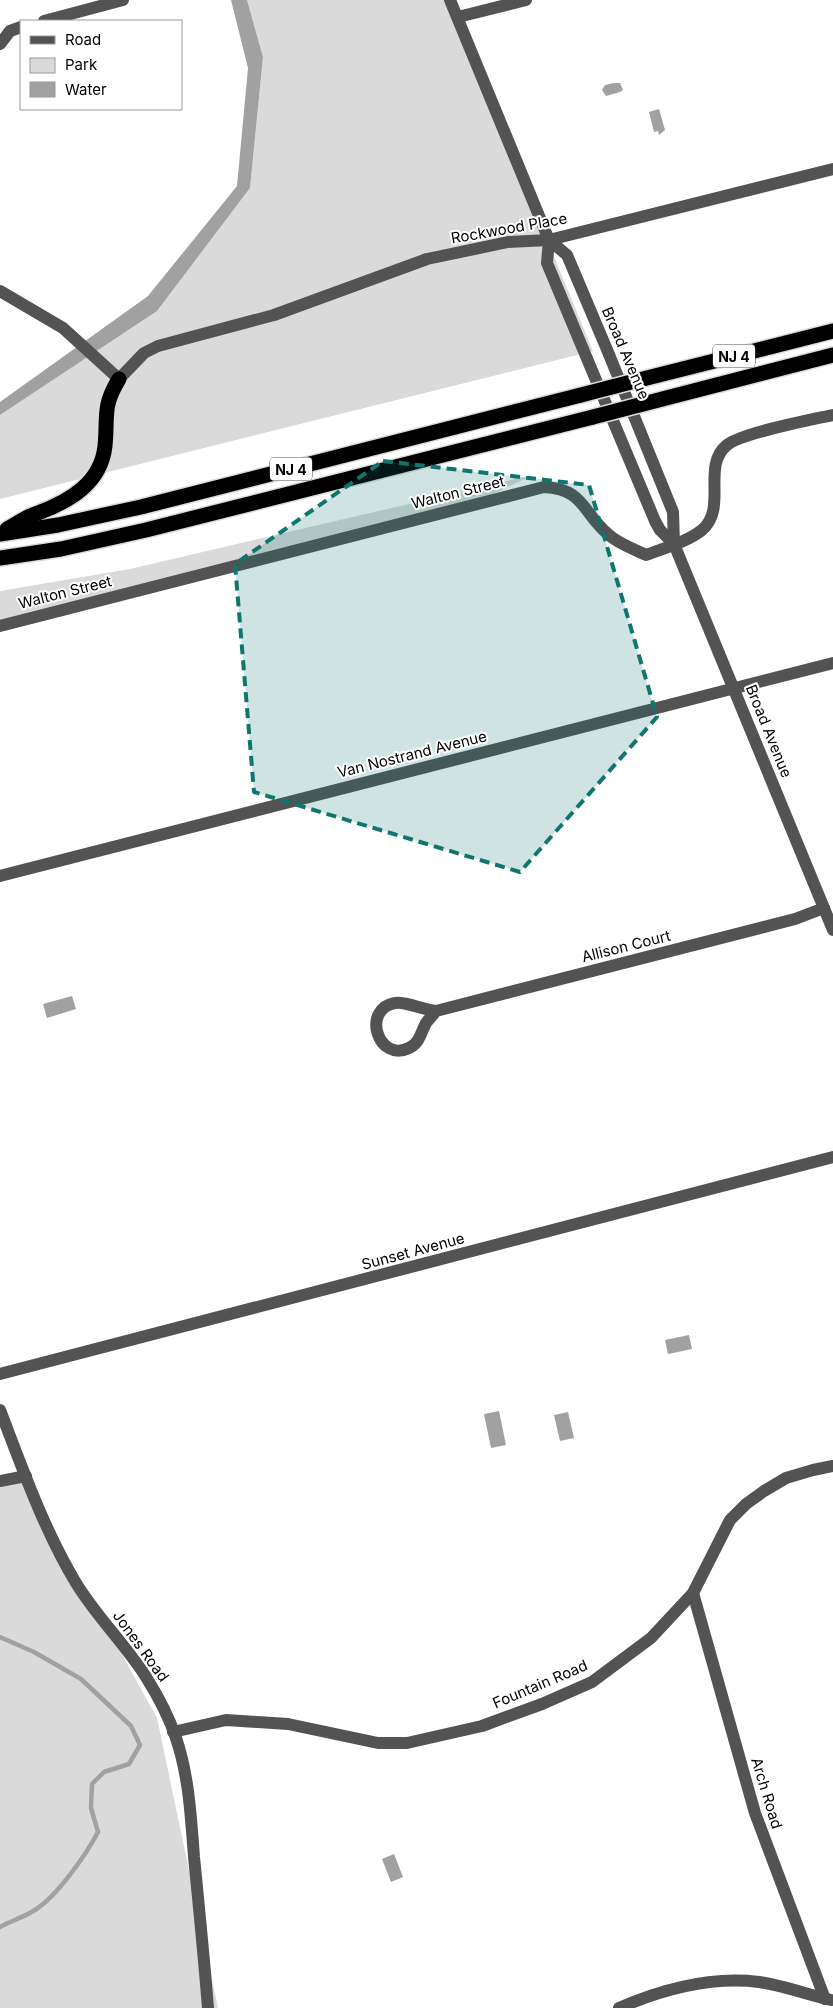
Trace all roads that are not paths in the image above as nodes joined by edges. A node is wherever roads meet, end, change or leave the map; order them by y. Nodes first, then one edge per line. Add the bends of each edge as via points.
1 (123, 0) edge
2 (450, 0) edge
3 (526, 0) edge
4 (458, 17) junction
5 (48, 20) edge
6 (20, 27) edge
7 (0, 44) edge
8 (833, 168) edge
9 (549, 240) junction
10 (0, 291) edge
11 (833, 331) edge
12 (833, 355) edge
13 (119, 378) junction
14 (833, 415) edge
15 (0, 534) edge
16 (674, 544) junction
17 (0, 558) edge
18 (0, 626) edge
19 (833, 663) edge
20 (734, 688) junction
21 (0, 876) edge
22 (824, 908) junction
23 (833, 930) edge
24 (436, 1011) junction
25 (833, 1157) edge
26 (0, 1374) edge
27 (0, 1410) edge
28 (833, 1466) edge
29 (26, 1476) junction
30 (0, 1481) edge
31 (693, 1593) junction
32 (173, 1732) junction
33 (829, 2000) edge
34 (208, 2008) edge
35 (619, 2008) edge

1 - 5 street
2 - 4 street, Broad Avenue
3 - 4 street
4 - 9 street, Broad Avenue
6 - 7 street via 10,31
8 - 9 street, Rockwood Place
9 - 13 street, Rockwood Place via 508,242 427,260 274,315 166,343 144,353
9 - 16 street, Broad Avenue via 547,263 586,359 654,521
9 - 16 street, Broad Avenue via 567,254 612,361 673,512
10 - 13 street via 63,328
11 - 15 highway, NJ 4, bridge via 141,507
12 - 17 highway, NJ 4, bridge via 146,530
13 - 15 highway via 106,408 102,460 92,479 65,502
14 - 16 street, Walton Street via 744,437 726,445 716,460 714,503 707,524 696,534
16 - 18 street, Walton Street via 646,555 609,535 572,493 544,486
16 - 20 street, Broad Avenue
19 - 20 street, Van Nostrand Avenue
20 - 21 street, Van Nostrand Avenue
20 - 22 street, Broad Avenue
22 - 23 street, Broad Avenue
22 - 24 street, Allison Court via 795,919
24 - 24 street, Allison Court via 403,1003 389,1004 378,1014 377,1036 386,1047 408,1049 419,1039 426,1022
25 - 26 street, Sunset Avenue
27 - 29 street, Jones Road
28 - 31 street, Fountain Road via 786,1478 746,1504 730,1520
29 - 30 street
29 - 32 street, Jones Road via 76,1584 146,1676
31 - 32 street, Fountain Road via 651,1638 592,1682 482,1726 407,1743 378,1744 288,1724 226,1720
31 - 33 street, Arch Road via 755,1813
32 - 34 street, Jones Road via 183,1764 191,1816
33 - 35 street via 759,1982 718,1982 655,1993

